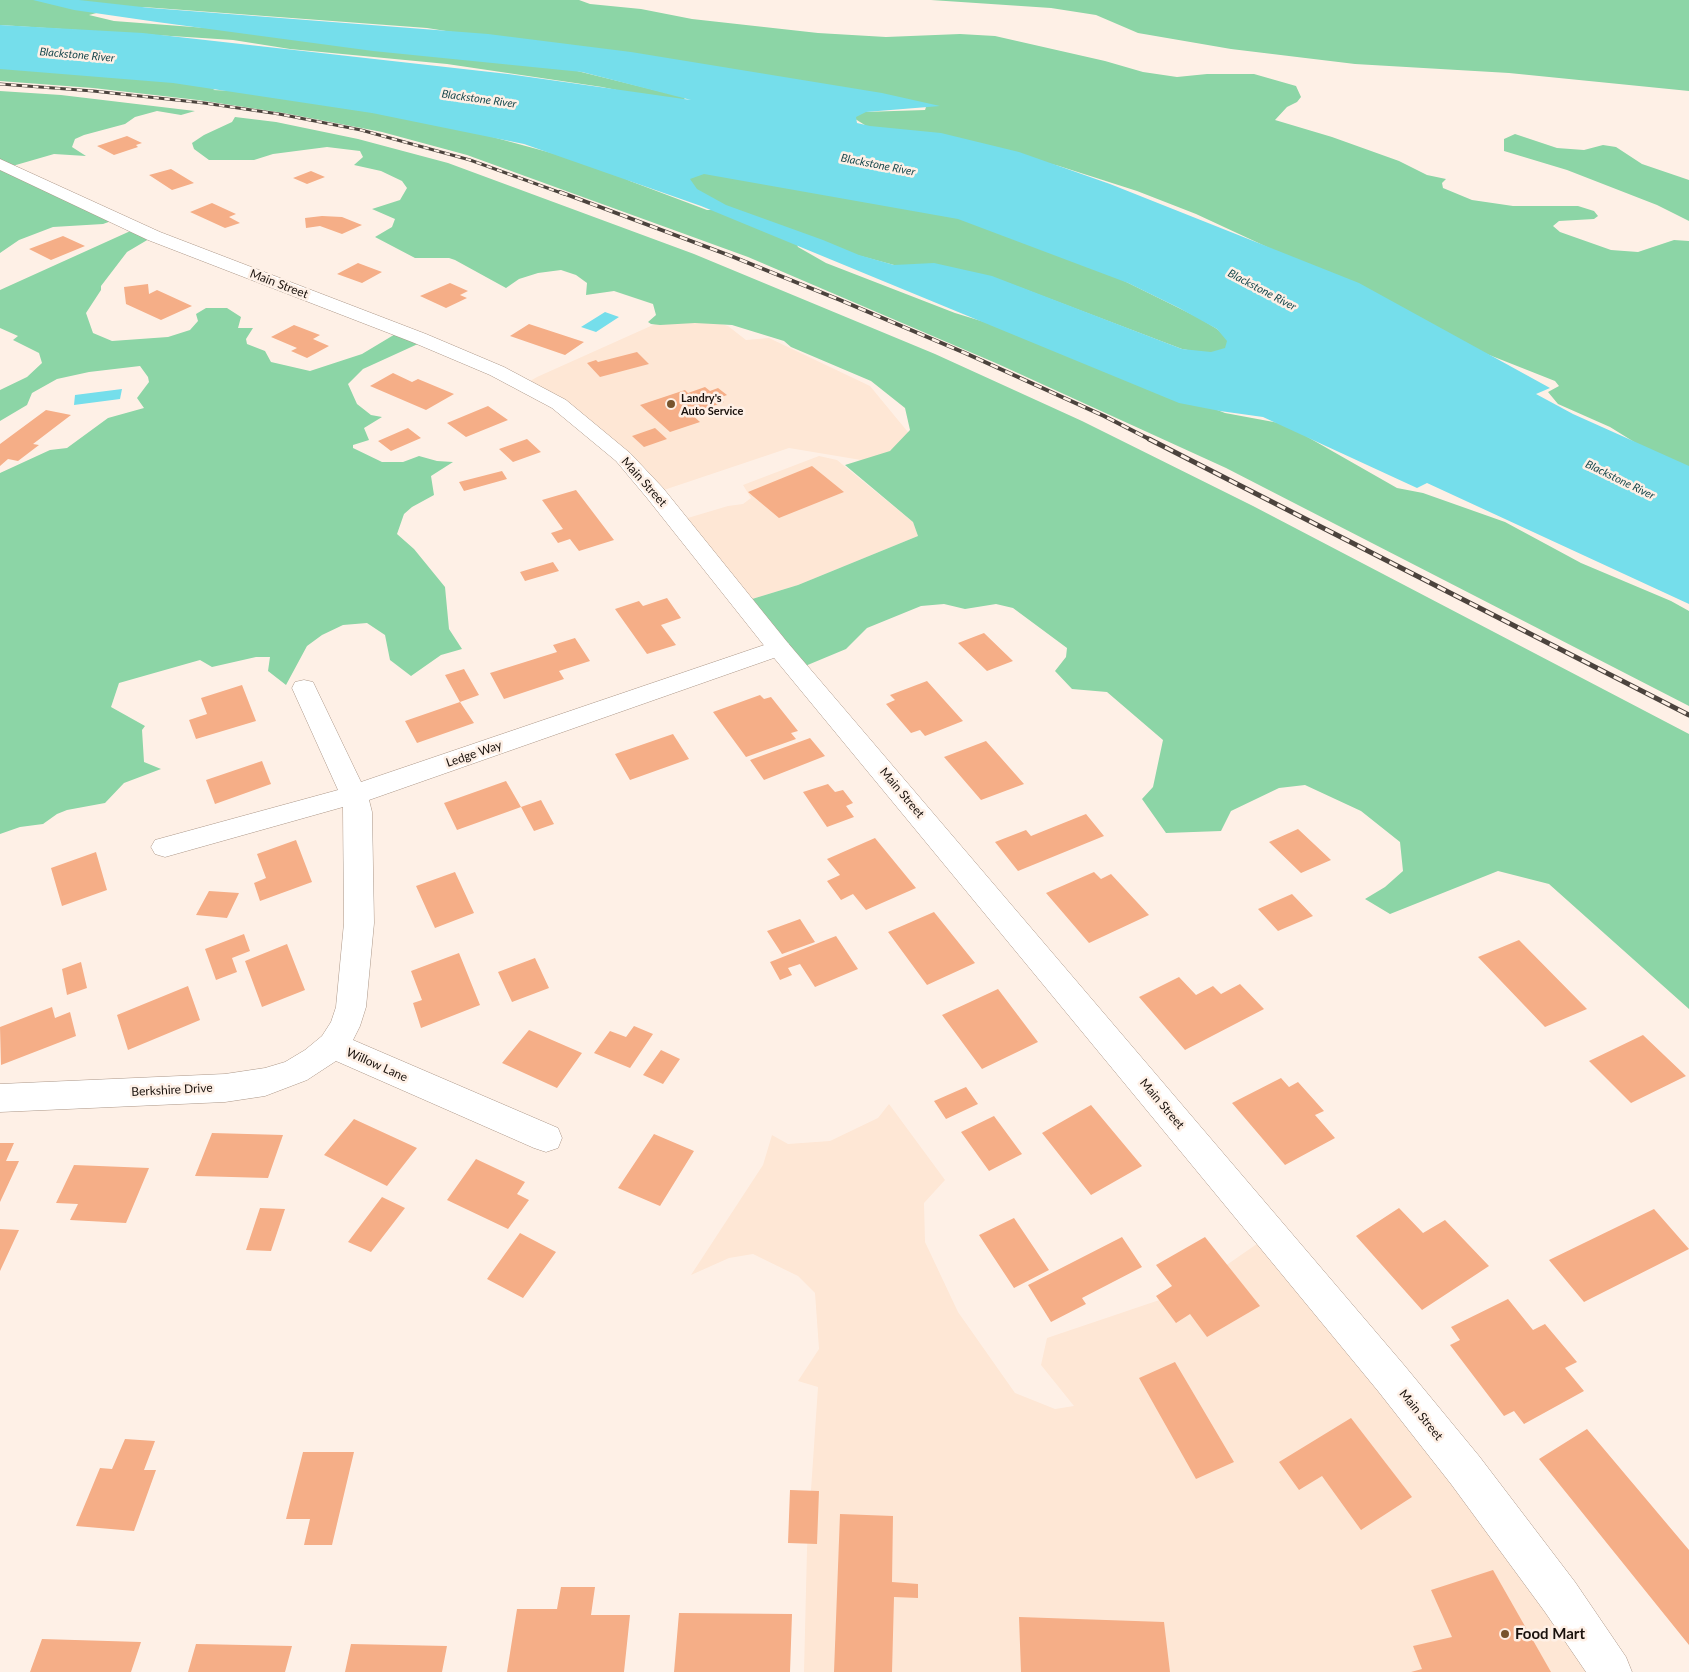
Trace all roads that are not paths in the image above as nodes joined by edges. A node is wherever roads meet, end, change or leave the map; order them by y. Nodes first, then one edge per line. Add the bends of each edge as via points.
1 (0, 164) edge
2 (779, 648) junction
3 (304, 688) dead end
4 (354, 795) junction
5 (164, 846) dead end
6 (333, 1045) junction
7 (0, 1098) edge
8 (546, 1138) dead end
9 (1611, 1672) edge

1 - 2 street, Main Street via 154,236 466,357 525,384 559,404 623,457
2 - 4 street, Ledge Way
2 - 9 street, Main Street via 1391,1378 1465,1470 1560,1597
3 - 4 street
4 - 5 street, Ledge Way
4 - 6 street, Willow Lane via 358,812 359,922 351,1007 345,1026
6 - 7 street, Berkshire Drive via 296,1071 265,1082 225,1088
6 - 8 street, Willow Lane

